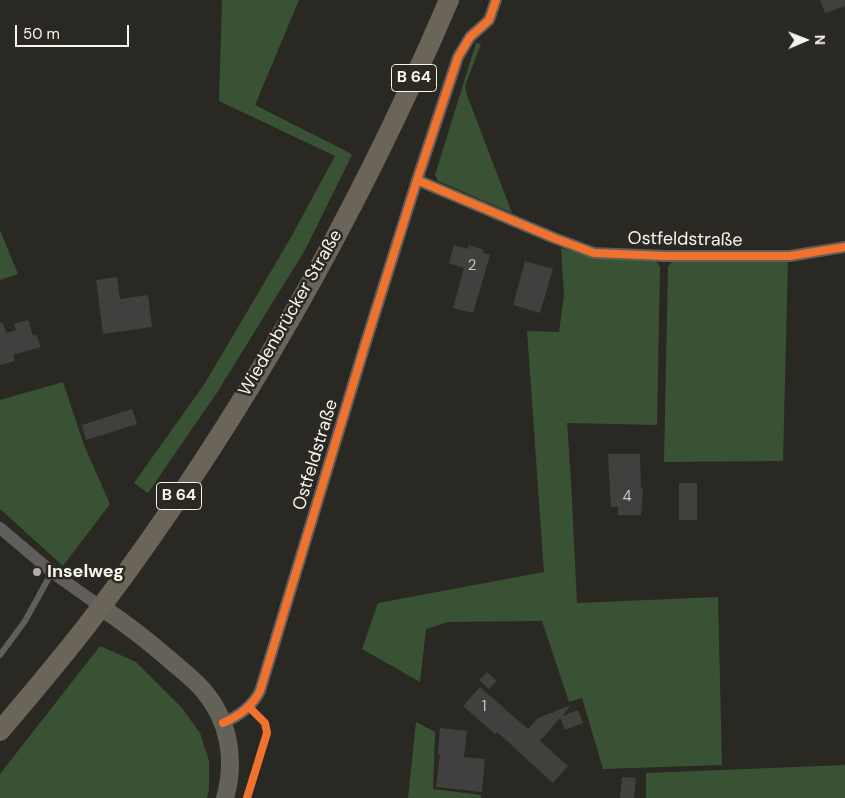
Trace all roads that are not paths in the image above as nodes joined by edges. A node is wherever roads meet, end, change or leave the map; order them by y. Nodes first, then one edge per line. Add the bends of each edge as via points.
1 (448, 0) edge
2 (496, 0) edge
3 (418, 180) junction
4 (845, 247) edge
5 (0, 528) edge
6 (52, 572) junction
7 (101, 607) junction
8 (0, 655) edge
9 (223, 723) junction
10 (0, 731) edge
11 (224, 798) edge

1 - 7 main road, Wiedenbrücker Straße / B 64 via 378,156 253,383
2 - 3 street, Ostfeldstraße via 489,20 470,37 458,57
3 - 4 street, Ostfeldstraße via 594,253 790,256
3 - 9 street, Ostfeldstraße via 260,691 250,707
5 - 6 street
6 - 7 street
6 - 8 lane via 25,621
7 - 9 main road via 133,629 191,678 211,701
7 - 10 main road, Wiedenbrücker Straße / B 64
9 - 11 main road via 231,768

